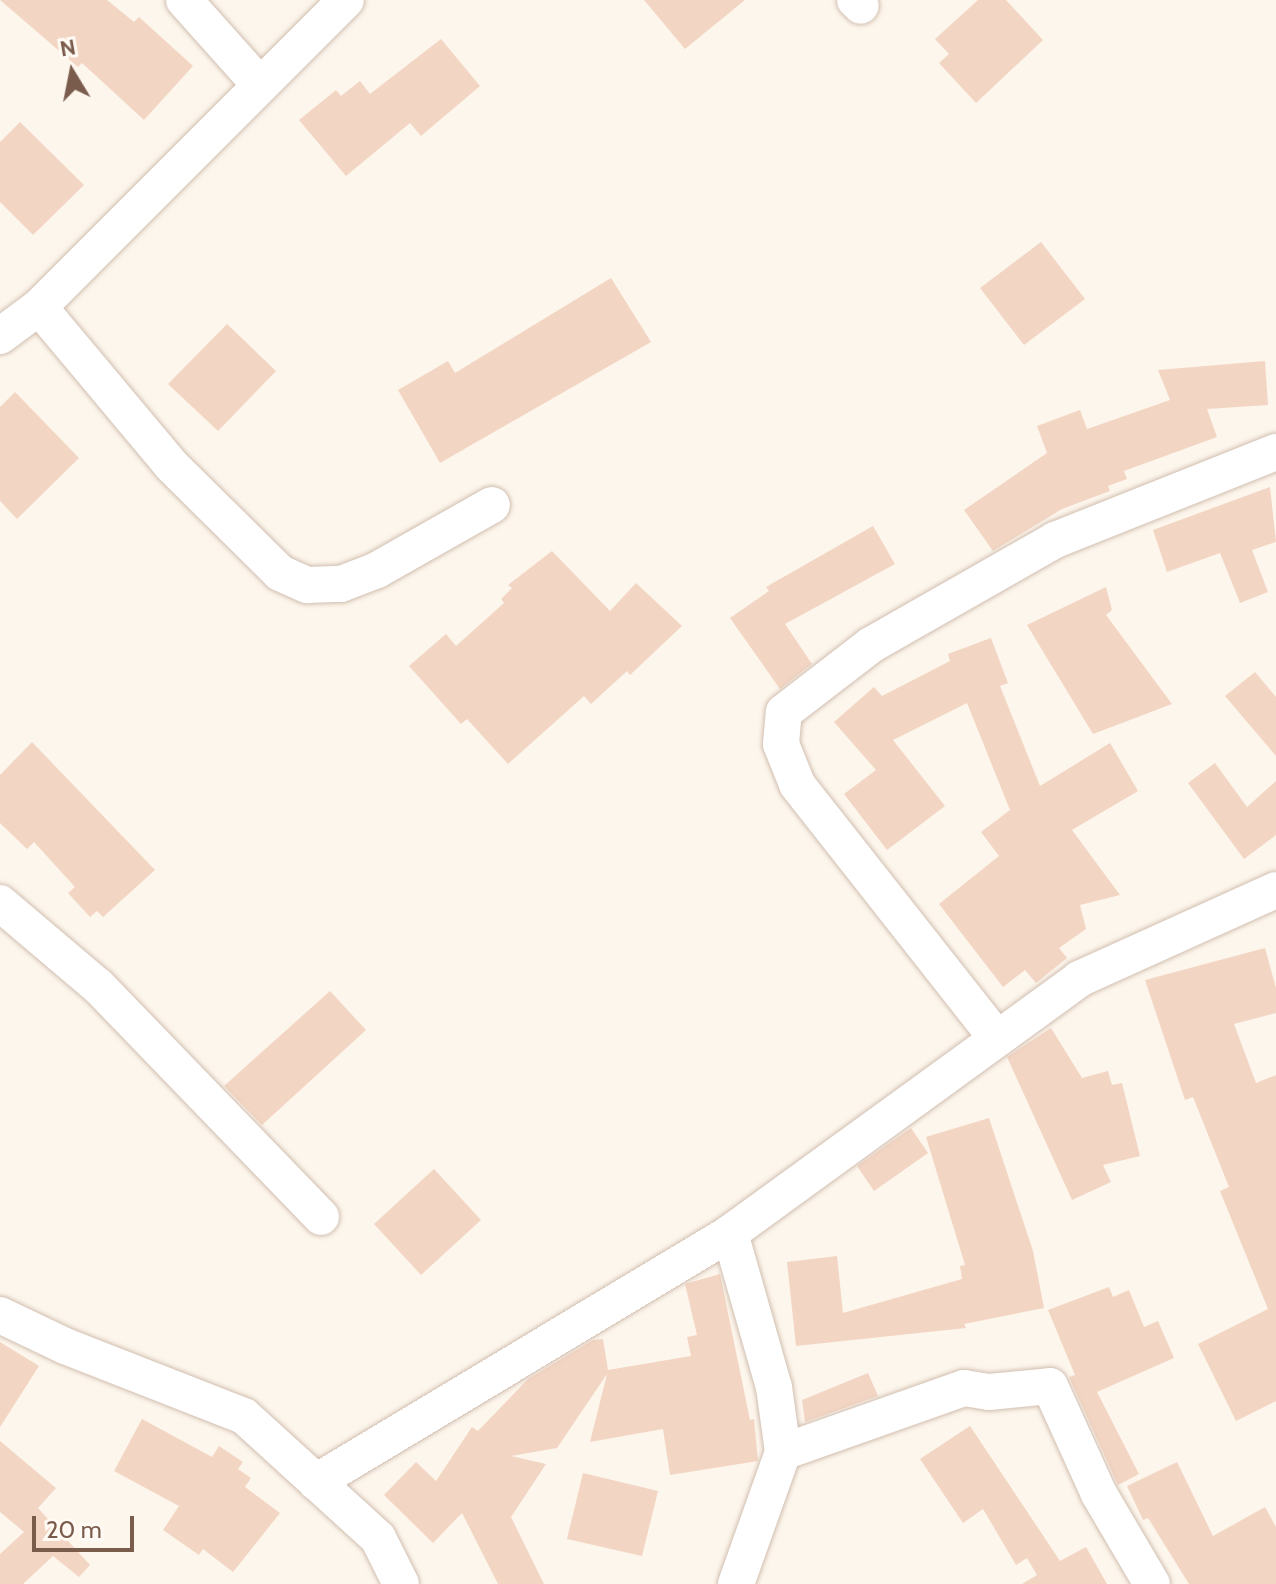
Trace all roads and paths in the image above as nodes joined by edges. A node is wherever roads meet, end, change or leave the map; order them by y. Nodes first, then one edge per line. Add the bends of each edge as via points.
1 (184, 0) edge
2 (346, 0) edge
3 (259, 84) junction
4 (39, 307) junction
5 (0, 336) edge
6 (1276, 452) edge
7 (492, 505) dead end
8 (1276, 890) edge
9 (2, 910) edge
10 (995, 1036) junction
11 (321, 1217) dead end
12 (730, 1233) junction
13 (0, 1315) edge
14 (783, 1452) junction
15 (316, 1482) junction
16 (401, 1584) edge
17 (736, 1584) edge
18 (1152, 1584) edge

1 - 3 street
2 - 3 street
3 - 4 street
4 - 5 street
4 - 7 street via 171,465 280,573 307,585 341,584 377,570
6 - 10 street via 1055,540 871,645 784,712 781,744 797,784
8 - 10 street via 1079,979
9 - 11 street via 98,986
10 - 12 street
12 - 14 street via 774,1387
12 - 15 street
13 - 15 street via 244,1416
14 - 17 street
14 - 18 street via 964,1388 989,1392 1050,1386 1099,1494
15 - 16 street via 378,1538

